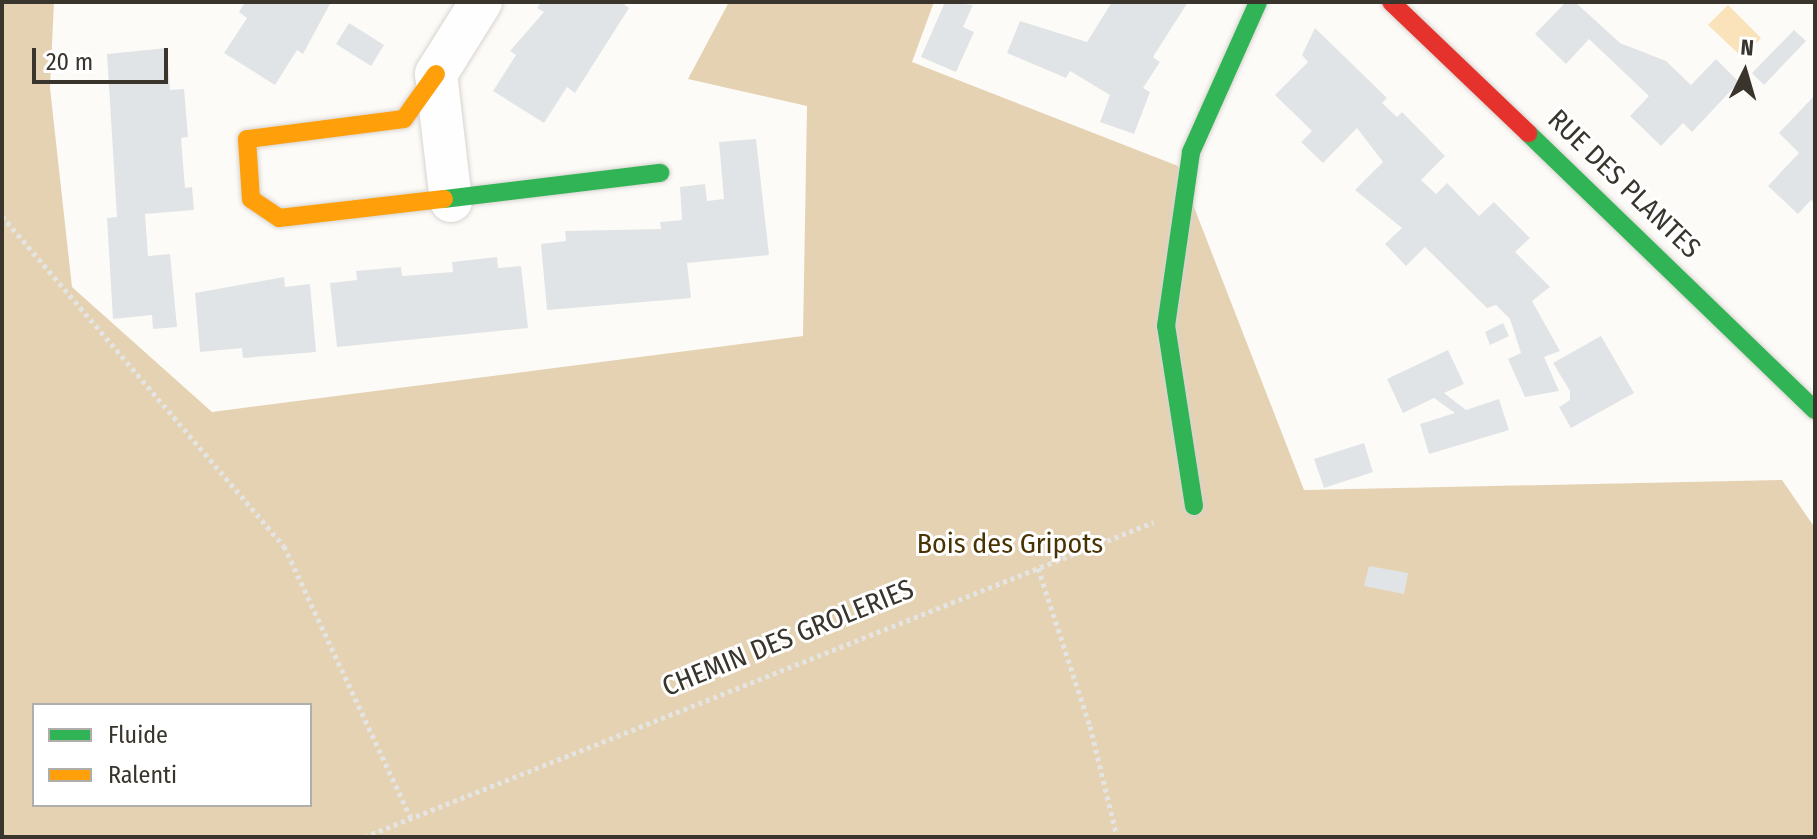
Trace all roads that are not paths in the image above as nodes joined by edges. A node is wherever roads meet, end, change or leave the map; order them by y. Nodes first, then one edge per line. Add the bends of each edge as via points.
1 (481, 2) edge
2 (1258, 2) edge
3 (1391, 2) edge
4 (436, 74) junction
5 (660, 173) dead end
6 (451, 201) junction
7 (1815, 410) edge
8 (1194, 506) road end

1 - 4 street
2 - 8 street via 1191,152 1166,326
3 - 7 street, RUE DES PLANTES
4 - 6 street
4 - 6 street via 404,119 247,139 251,199 279,218
5 - 6 street

